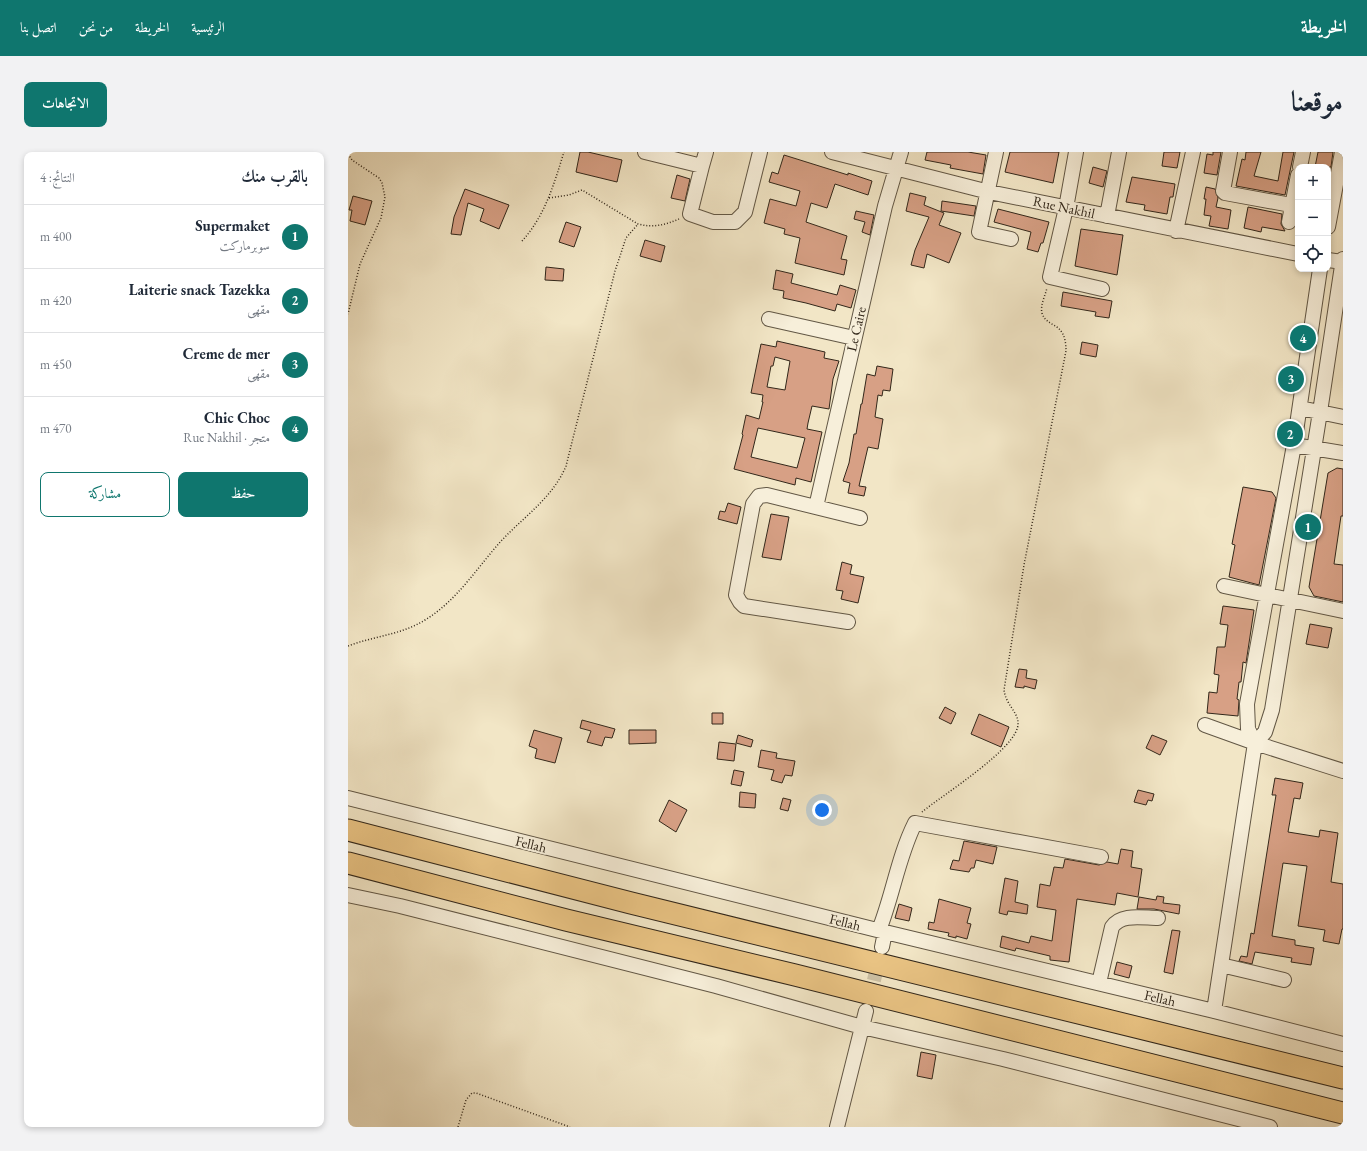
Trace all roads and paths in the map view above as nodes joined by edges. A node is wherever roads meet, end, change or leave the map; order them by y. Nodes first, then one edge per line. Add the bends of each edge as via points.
1 (564, 152) edge
2 (645, 152) edge
3 (706, 152) edge
4 (760, 152) edge
5 (832, 152) edge
6 (901, 152) edge
7 (996, 152) edge
8 (1076, 152) edge
9 (1119, 152) edge
10 (1193, 152) edge
11 (1230, 152) edge
12 (1303, 152) edge
13 (1342, 152) edge
14 (348, 154) edge
15 (1301, 164) edge
16 (702, 166) junction
17 (895, 169) junction
18 (1295, 190) edge
19 (989, 192) junction
20 (549, 198) junction
21 (1292, 205) junction
22 (1066, 208) junction
23 (1331, 211) edge
24 (690, 214) junction
25 (1107, 216) junction
26 (1289, 222) dead end
27 (638, 224) junction
28 (1176, 231) junction
29 (1011, 239) dead end
30 (522, 241) dead end
31 (1295, 253) edge
32 (1331, 260) edge
33 (1343, 261) edge
34 (1320, 272) edge
35 (1050, 277) junction
36 (1102, 289) dead end
37 (348, 314) edge
38 (769, 319) dead end
39 (854, 338) junction
40 (1300, 408) junction
41 (1320, 412) junction
42 (1343, 417) edge
43 (1294, 445) junction
44 (1315, 448) junction
45 (1343, 453) edge
46 (816, 507) junction
47 (860, 518) dead end
48 (1224, 586) dead end
49 (1268, 595) junction
50 (1289, 600) junction
51 (1343, 611) edge
52 (848, 622) dead end
53 (348, 646) edge
54 (1205, 725) dead end
55 (1256, 743) junction
56 (1343, 771) edge
57 (348, 798) edge
58 (915, 823) junction
59 (348, 830) edge
60 (1101, 857) dead end
61 (348, 863) edge
62 (348, 896) edge
63 (1158, 918) dead end
64 (882, 931) junction
65 (882, 947) tunnel mouth
66 (1221, 965) junction
67 (1284, 980) dead end
68 (1099, 983) junction
69 (866, 1011) tunnel mouth
70 (1214, 1011) junction
71 (862, 1027) junction
72 (1343, 1044) edge
73 (1343, 1078) edge
74 (1343, 1113) edge
75 (458, 1127) edge
76 (570, 1127) edge
77 (837, 1127) edge
78 (1270, 1127) edge

1 - 20 path
2 - 16 street
3 - 16 street
4 - 24 street via 745,212 740,218 728,224
5 - 17 street, Rue Nakhil
6 - 17 street, Le Caire
7 - 19 street
8 - 22 street
9 - 25 street
10 - 28 street
11 - 21 street via 1223,185 1225,193
12 - 15 street
13 - 23 street
14 - 37 path via 352,160 378,178 386,197 381,218 360,264
16 - 24 street
17 - 19 street, Rue Nakhil
17 - 39 street, Le Caire
18 - 21 street
19 - 22 street, Rue Nakhil
19 - 29 street via 974,231
20 - 27 path via 570,195 582,190
20 - 30 path
21 - 26 street
22 - 25 street, Rue Nakhil
22 - 35 street
24 - 27 path via 666,225
25 - 28 street, Rue Nakhil
27 - 53 path via 626,238 615,271 566,466 554,489 503,539 457,594 436,612 401,632 377,636
28 - 31 street, Rue Nakhil
32 - 33 street
33 - 41 street
34 - 40 street
35 - 36 street
35 - 58 path via 1041,308 1042,314 1064,335 1066,351 1024,565 1004,690 1007,702 1017,717 1018,729 997,755 923,811
38 - 39 street
39 - 46 street, Le Caire
40 - 41 street
40 - 43 street
41 - 42 street
41 - 44 street
43 - 44 street
43 - 49 street
44 - 45 street
44 - 50 street
46 - 47 street
46 - 52 street via 767,495 756,499 736,594 744,606
48 - 49 street
49 - 50 street
49 - 55 street via 1246,712 1248,729
50 - 51 street
50 - 55 street via 1270,718
54 - 55 street
55 - 56 street
55 - 66 street
57 - 64 street, Fellah
58 - 60 street
58 - 64 street via 904,847
59 - 73 highway via 631,903
61 - 74 highway via 566,920
62 - 71 street via 400,906 716,986
63 - 68 street via 1123,918 1114,923
64 - 65 street
64 - 68 street, Fellah
66 - 67 street
66 - 70 street
68 - 70 street, Fellah
69 - 71 street
70 - 72 street, Fellah
71 - 77 street
71 - 78 street via 1003,1059
75 - 76 path via 466,1100 472,1093

